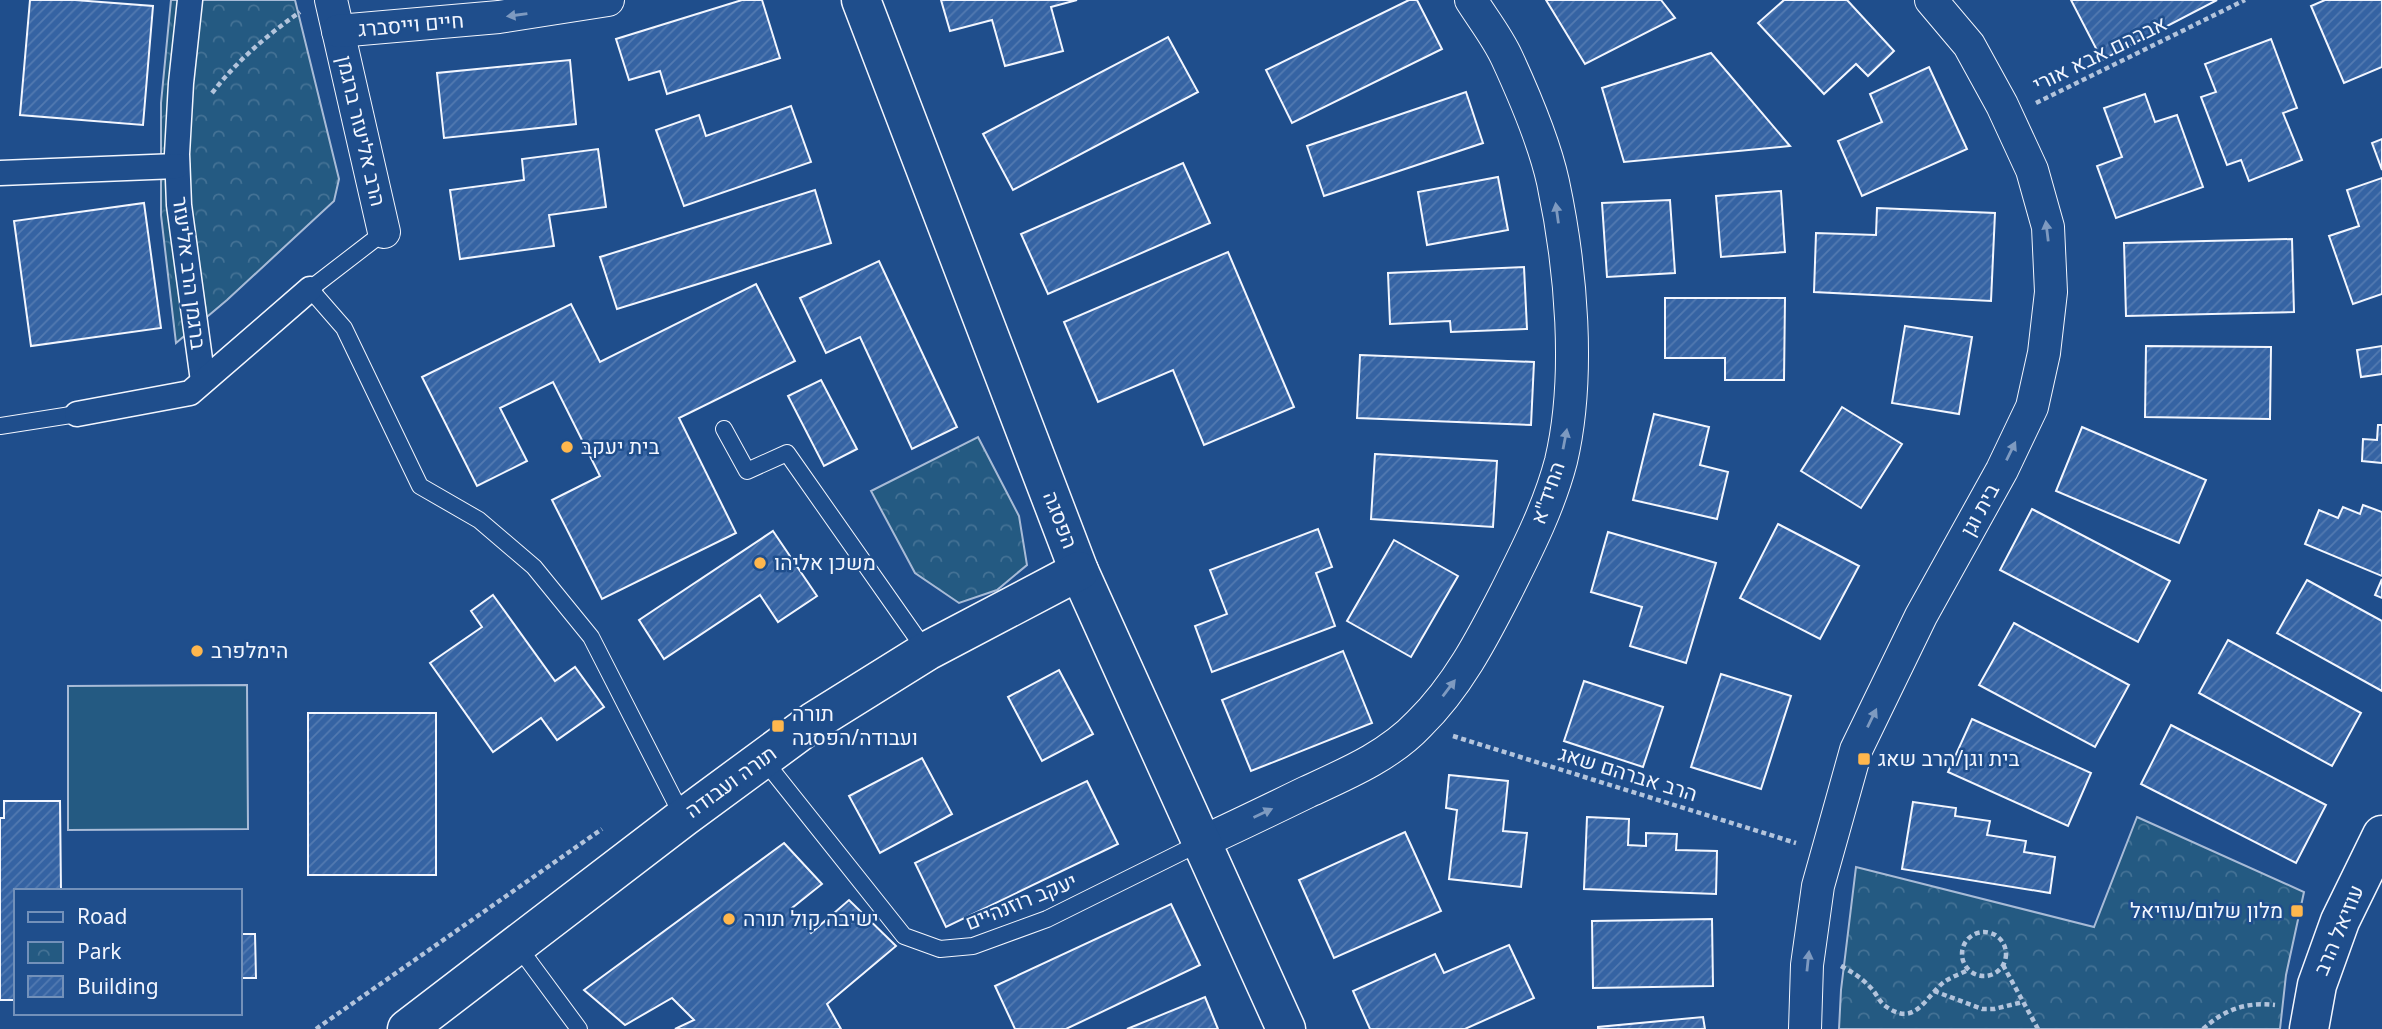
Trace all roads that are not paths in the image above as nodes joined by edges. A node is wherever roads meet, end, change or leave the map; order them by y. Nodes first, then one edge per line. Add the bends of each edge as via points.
1 (190, 0) edge
2 (608, 0) edge
3 (860, 0) edge
4 (1471, 0) edge
5 (1931, 0) edge
6 (319, 4) edge
7 (338, 31) junction
8 (177, 166) junction
9 (0, 173) edge
10 (384, 232) joint
11 (310, 289) junction
12 (204, 381) junction
13 (77, 414) joint
14 (0, 426) edge
15 (724, 429) dead end
16 (1079, 571) junction
17 (927, 651) junction
18 (763, 760) junction
19 (684, 817) junction
20 (2382, 835) edge
21 (1202, 842) junction
22 (517, 945) junction
23 (2311, 1019) edge
24 (407, 1029) edge
25 (579, 1029) edge
26 (1286, 1029) edge
27 (1805, 1029) edge

1 - 8 street, ברגמן הרב אליעזר
2 -> 7 street, חיים וייסברג via 499,17
3 - 16 street, הפסגה
21 -> 4 street, החיד"א via 1349,773 1419,725 1483,638 1549,499 1569,416 1570,301 1553,181 1506,56
27 -> 5 street, בית וגן via 1807,965 1818,886 1856,750 1921,615 2032,407 2044,353 2051,292 2048,227 2032,170 1969,45
6 - 7 street
7 - 10 street, הרב אליעזר ברגמן
8 - 9 street, ברגמן הרב אליעזר
8 - 12 street, ברגמן הרב אליעזר
10 - 11 lane
11 - 12 street, ברגמן הרב אליעזר
11 - 19 lane via 344,328 420,486 479,520 534,566 591,637
12 - 13 street, ברגמן הרב אליעזר via 190,393
13 - 14 lane, ברגמן הרב אליעזר
15 - 17 lane via 747,471 787,453
16 - 17 street, תורה ועבודה
16 - 21 street, הפסגה
17 - 18 street, תורה ועבודה via 843,702
18 - 19 street, תורה ועבודה
18 - 21 lane, יעקב רוזנהיים via 904,936 940,949 973,946 1047,919
19 - 22 street, תורה ועבודה
20 - 23 street, עוזיאל הרב via 2340,921 2316,985
21 - 26 street, הפסגה
22 - 24 street, תורה ועבודה
22 - 25 lane

